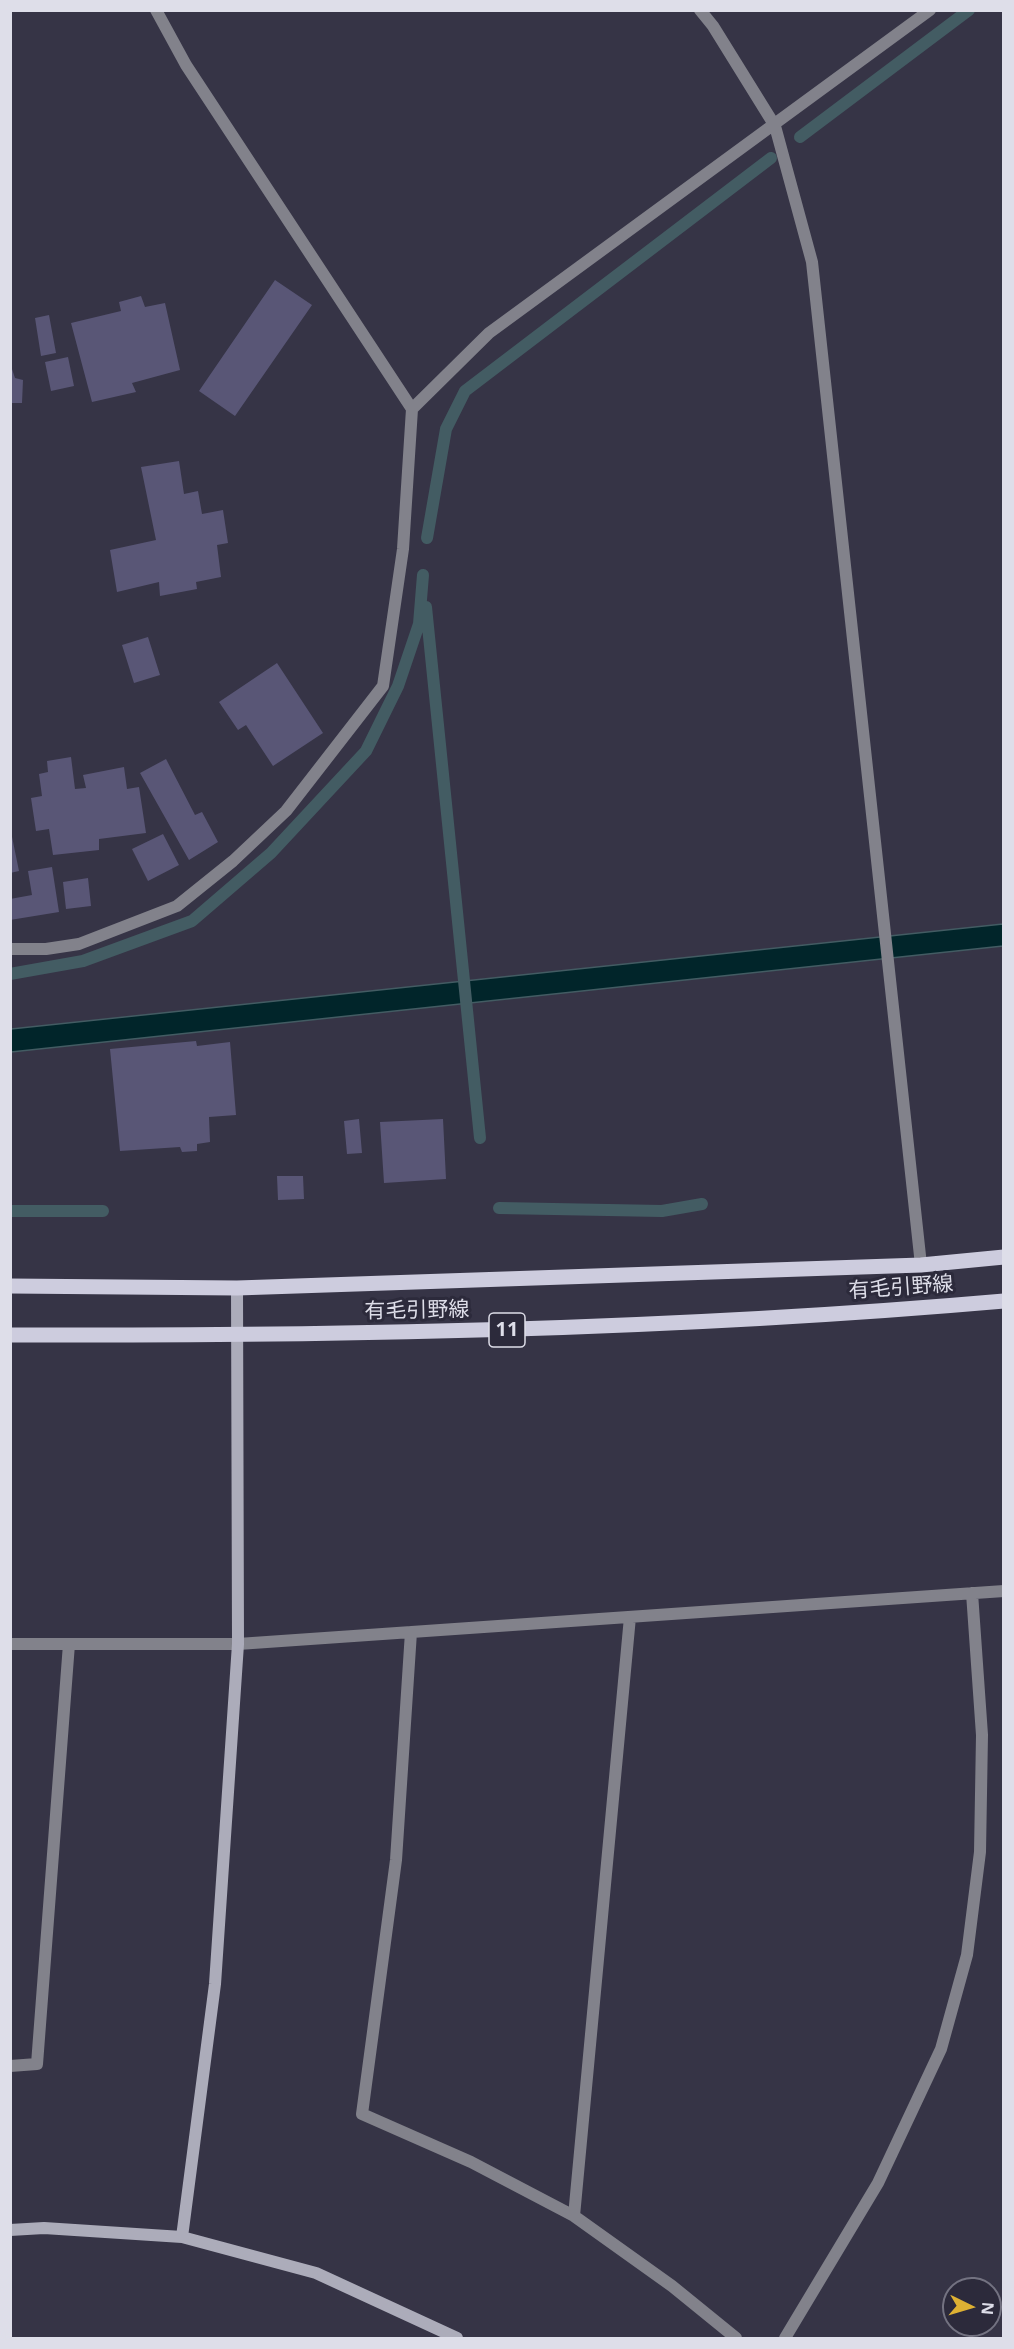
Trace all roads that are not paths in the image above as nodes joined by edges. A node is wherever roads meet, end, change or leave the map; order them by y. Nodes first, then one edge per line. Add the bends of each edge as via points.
1 (156, 10) edge
2 (700, 10) edge
3 (930, 10) edge
4 (775, 126) junction
5 (412, 409) junction
6 (10, 949) edge
7 (1004, 1257) edge
8 (921, 1265) junction
9 (10, 1286) edge
10 (237, 1288) junction
11 (1004, 1302) edge
12 (10, 1335) edge
13 (237, 1336) junction
14 (1004, 1591) edge
15 (972, 1593) junction
16 (630, 1617) junction
17 (411, 1632) junction
18 (10, 1644) edge
19 (69, 1644) junction
20 (238, 1644) junction
21 (10, 2066) edge
22 (574, 2216) junction
23 (10, 2230) edge
24 (182, 2237) junction
25 (457, 2338) edge
26 (736, 2338) edge
27 (785, 2338) edge

1 - 5 street via 186,65
2 - 4 street
3 - 4 street
4 - 5 street via 489,333
4 - 8 street via 812,262
5 - 6 street via 403,549 383,686 286,811 177,906 79,944
7 - 8 main road, 有毛引野線
8 - 10 main road, 有毛引野線
9 - 10 main road, 有毛引野線
10 - 13 street
11 - 13 main road, 有毛引野線 / 11 via 551,1329
12 - 13 main road, 有毛引野線 / 11
13 - 20 street
14 - 15 street
15 - 16 street
15 - 27 street via 982,1735 980,1852 967,1955 941,2049 878,2183
16 - 17 street
16 - 22 street
17 - 20 street
17 - 22 street via 396,1860 362,2114 471,2162
18 - 19 street
19 - 20 street
19 - 21 street via 37,2064
20 - 24 street via 215,1984
22 - 26 street via 672,2286
23 - 24 street via 44,2228
24 - 25 street via 316,2273

